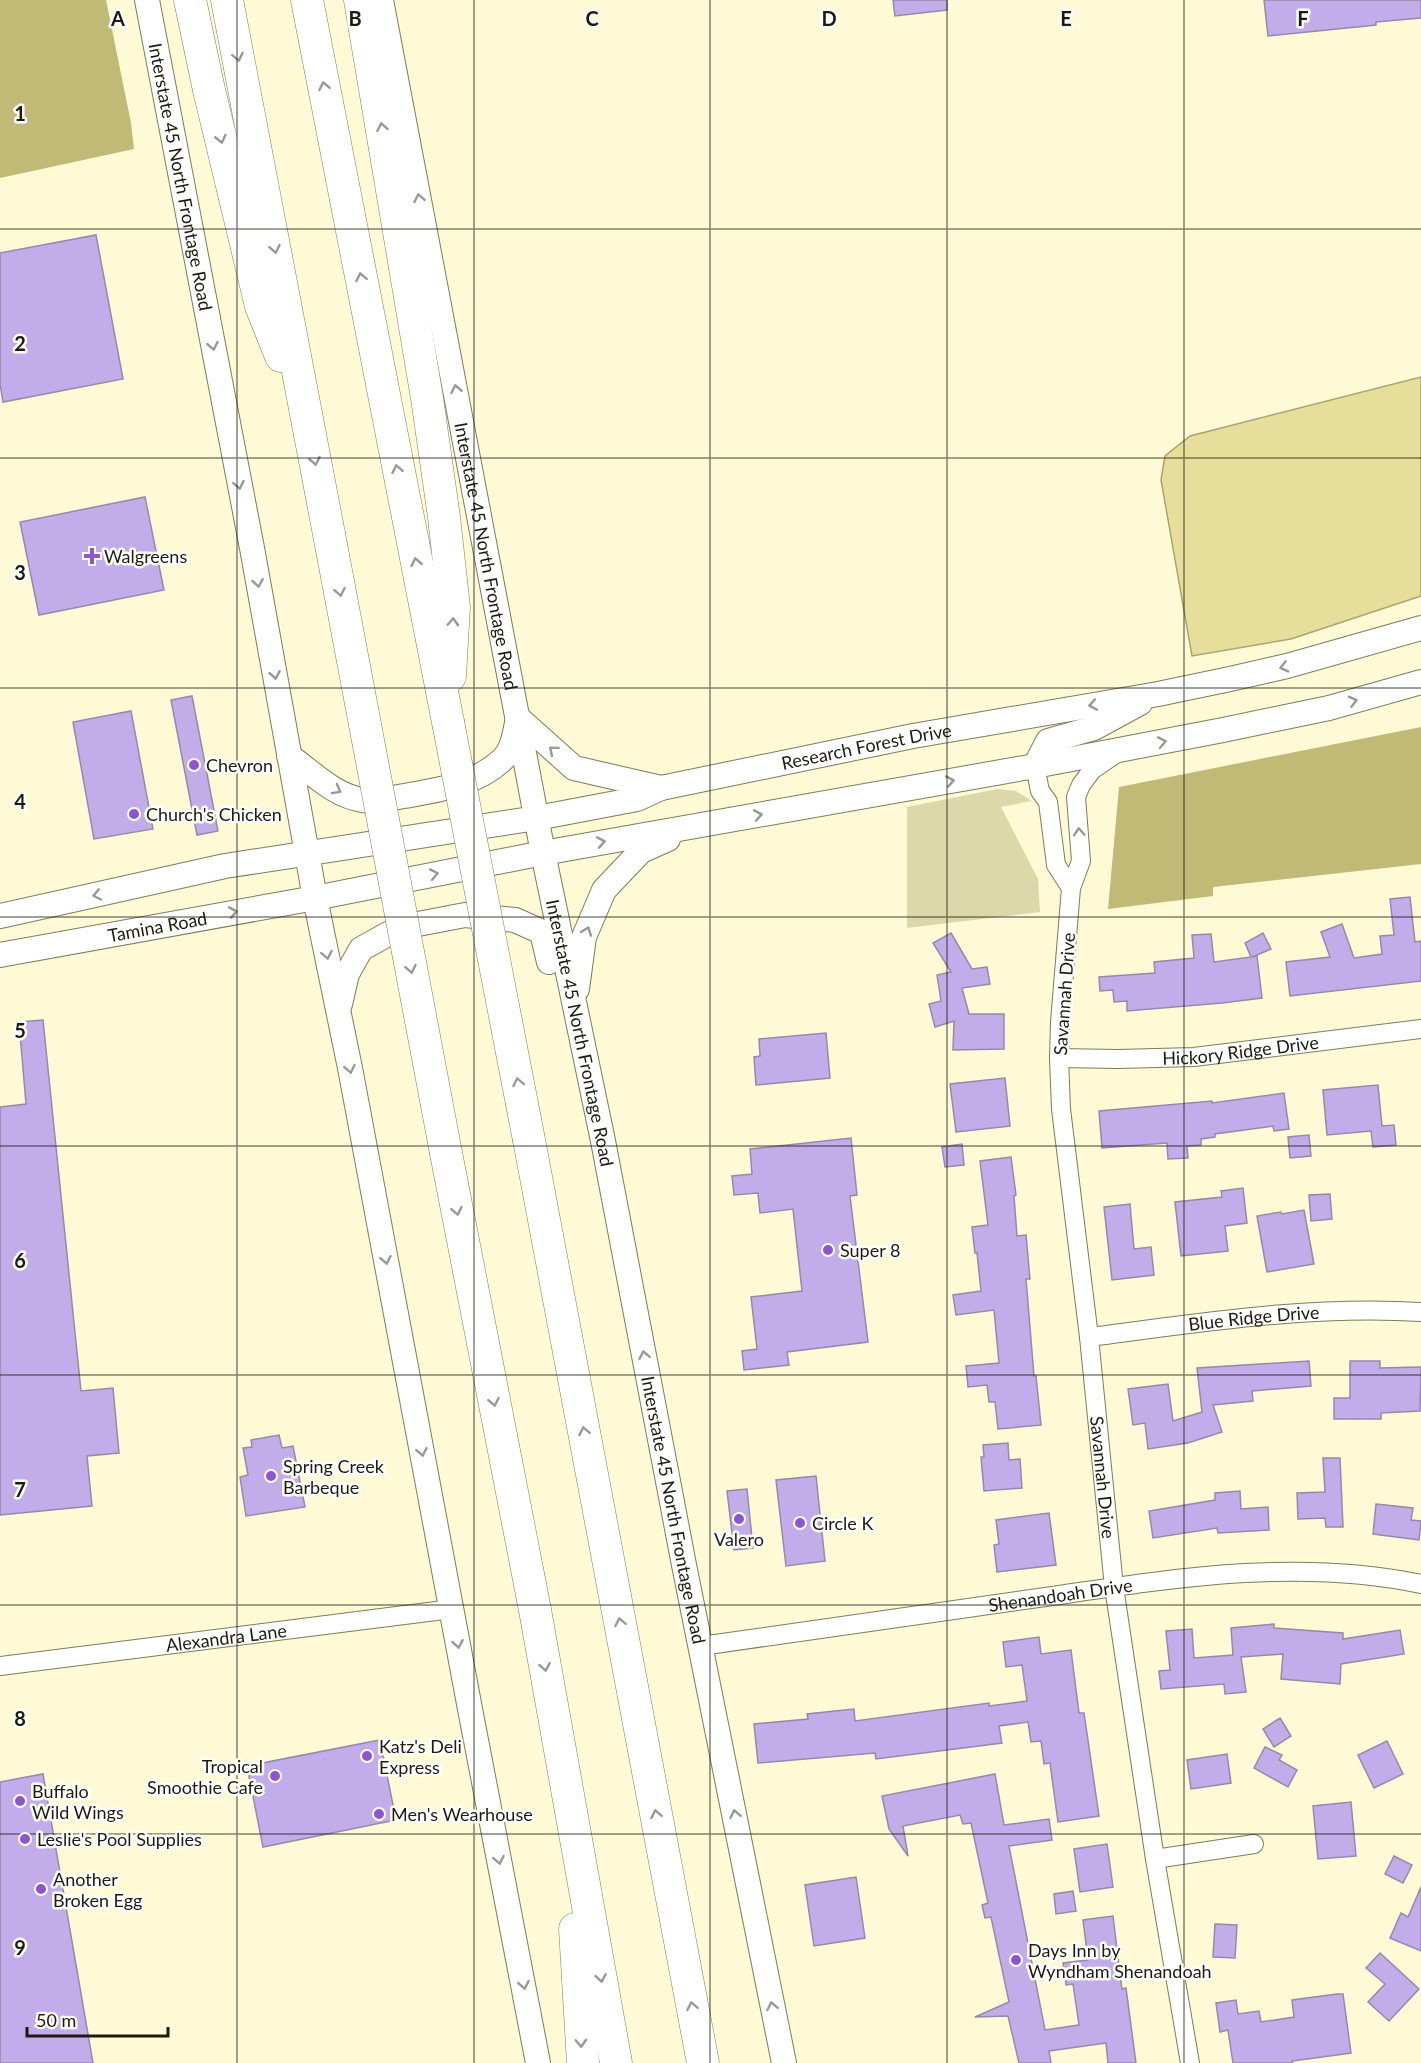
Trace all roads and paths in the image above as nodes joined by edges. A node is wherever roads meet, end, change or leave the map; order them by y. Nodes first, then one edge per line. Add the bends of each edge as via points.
1 (147, 0) edge
2 (190, 0) edge
3 (228, 0) edge
4 (308, 0) edge
5 (360, 0) edge
6 (381, 0) edge
7 (308, 422) junction
8 (1421, 628) edge
9 (1421, 682) edge
10 (1158, 694) junction
11 (518, 718) junction
12 (448, 722) junction
13 (1123, 749) junction
14 (290, 756) junction
15 (1035, 766) junction
16 (661, 788) junction
17 (537, 818) junction
18 (700, 825) junction
19 (543, 852) junction
20 (307, 854) junction
21 (1071, 888) junction
22 (315, 898) junction
23 (0, 916) edge
24 (0, 955) edge
25 (574, 1010) junction
26 (338, 1011) junction
27 (1421, 1029) edge
28 (1059, 1058) junction
29 (1421, 1312) edge
30 (1089, 1337) junction
31 (1421, 1584) edge
32 (1114, 1587) junction
33 (452, 1609) junction
34 (702, 1646) junction
35 (0, 1666) edge
36 (1254, 1844) dead end
37 (579, 1859) junction
38 (1155, 1859) junction
39 (538, 2063) edge
40 (583, 2063) edge
41 (616, 2063) edge
42 (703, 2063) edge
43 (784, 2063) edge
44 (1190, 2063) edge

1 -> 14 main road, Interstate 45 North Frontage Road
2 -> 7 highway via 261,306
3 -> 7 highway
12 -> 4 highway
12 -> 5 highway via 454,607 444,517
11 -> 6 main road, Interstate 45 North Frontage Road
7 -> 37 highway, bridge
8 -> 10 main road, Research Forest Drive via 1287,666
13 -> 9 main road via 1329,708
10 - 15 main road via 1094,728 1048,741
10 -> 16 main road, Research Forest Drive via 913,736
14 -> 11 main road via 337,792 364,800 390,798 448,788 476,777 503,760
16 -> 11 main road via 574,768
11 - 17 main road, Interstate 45 North Frontage Road
42 -> 12 highway, bridge
13 - 15 main road
21 -> 13 street, Savannah Drive via 1081,861 1076,797 1092,770
14 - 20 main road, Interstate 45 North Frontage Road
18 -> 15 main road
15 - 21 street via 1040,791 1048,802 1056,865
16 - 17 main road, Research Forest Drive via 637,799
17 - 19 main road, Interstate 45 North Frontage Road
17 - 20 main road, Research Forest Drive
19 -> 18 main road
25 -> 18 main road via 584,937 604,890 641,851
22 -> 19 main road
19 - 25 main road, Interstate 45 North Frontage Road
20 - 22 main road, Interstate 45 North Frontage Road
20 -> 23 main road via 225,866
21 - 28 street, Savannah Drive
24 -> 22 main road, Tamina Road
22 -> 26 main road, Interstate 45 North Frontage Road
25 - 26 main road via 557,1001 542,932 515,920 465,915 418,924 361,948 347,974
34 -> 25 main road, Interstate 45 North Frontage Road
26 -> 33 main road, Interstate 45 North Frontage Road
27 - 28 street, Hickory Ridge Drive via 1194,1057
28 - 30 street, Savannah Drive via 1066,1156
29 - 30 street, Blue Ridge Drive via 1301,1312
30 - 32 street, Savannah Drive
31 - 32 street, Shenandoah Drive via 1352,1574 1274,1572
32 - 34 street, Shenandoah Drive
32 - 38 street, Savannah Drive
33 - 35 street, Alexandra Lane
33 -> 39 main road, Interstate 45 North Frontage Road
43 -> 34 main road, Interstate 45 North Frontage Road
36 - 38 street
37 -> 40 highway via 574,1926
37 -> 41 highway
38 - 44 street, Savannah Drive

